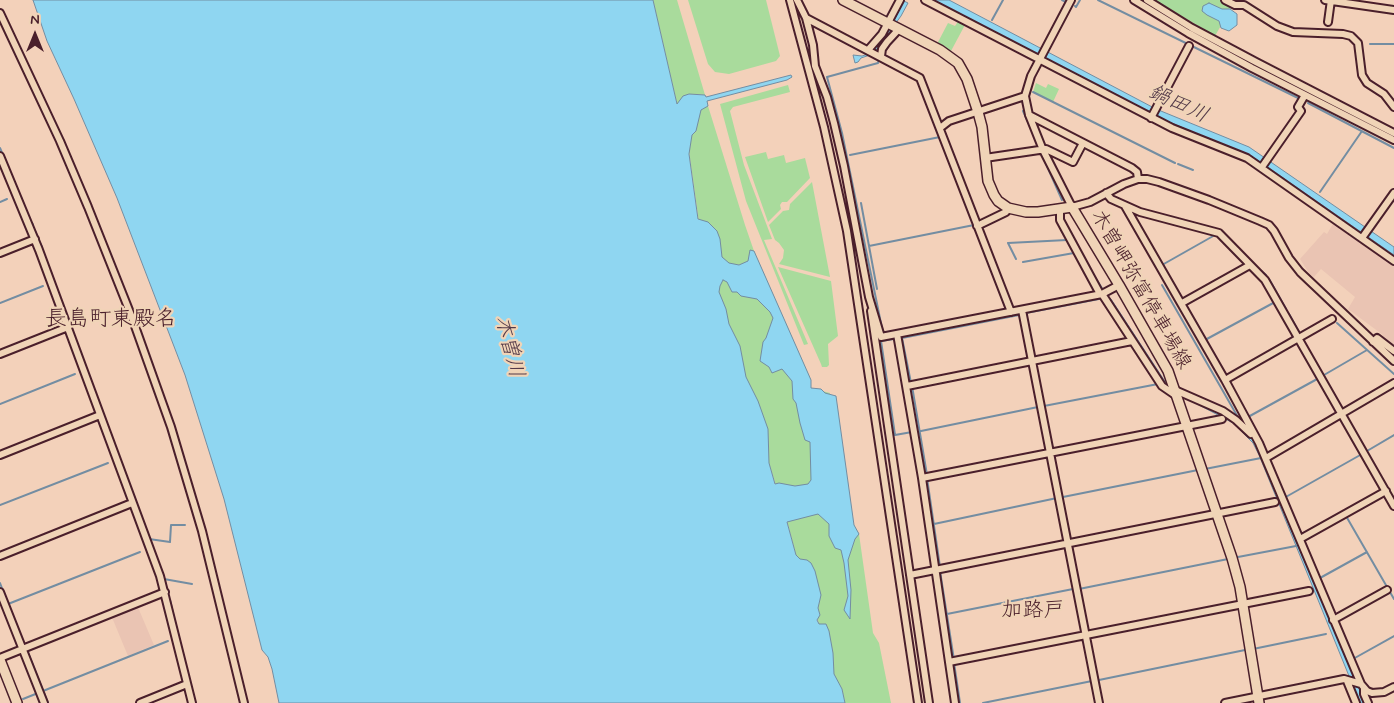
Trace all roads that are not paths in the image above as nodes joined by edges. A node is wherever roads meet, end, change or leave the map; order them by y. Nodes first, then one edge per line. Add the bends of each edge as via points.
1 (790, 0) edge
2 (797, 0) edge
3 (843, 0) edge
4 (900, 0) edge
5 (925, 0) edge
6 (1071, 0) edge
7 (1134, 0) edge
8 (1147, 0) edge
9 (1225, 0) edge
10 (1329, 0) edge
11 (933, 2) edge
12 (1394, 10) edge
13 (0, 13) edge
14 (806, 18) junction
15 (1328, 22) dead end
16 (893, 26) junction
17 (1189, 46) dead end
18 (874, 53) junction
19 (1040, 60) junction
20 (1305, 95) junction
21 (1025, 96) junction
22 (1394, 107) edge
23 (978, 112) junction
24 (1029, 115) junction
25 (1152, 116) junction
26 (940, 128) junction
27 (1394, 133) edge
28 (1394, 140) edge
29 (1083, 143) junction
30 (1043, 150) junction
31 (0, 156) edge
32 (985, 158) junction
33 (1262, 166) junction
34 (1138, 179) junction
35 (1106, 192) junction
36 (1394, 193) edge
37 (1125, 206) junction
38 (1072, 207) junction
39 (1008, 208) junction
40 (1060, 209) junction
41 (977, 226) junction
42 (1363, 237) junction
43 (35, 239) junction
44 (0, 253) edge
45 (1394, 260) edge
46 (1250, 265) junction
47 (1119, 285) junction
48 (1103, 293) junction
49 (869, 297) junction
50 (1182, 303) junction
51 (1022, 310) junction
52 (1011, 312) junction
53 (1332, 320) dead end
54 (68, 326) junction
55 (897, 334) junction
56 (1299, 338) junction
57 (1132, 341) junction
58 (1373, 342) junction
59 (1393, 348) edge
60 (0, 354) edge
61 (1032, 361) junction
62 (1394, 361) edge
63 (1225, 380) junction
64 (1394, 383) edge
65 (907, 386) junction
66 (1177, 393) junction
67 (1342, 413) junction
68 (100, 414) junction
69 (1222, 419) dead end
70 (1186, 425) junction
71 (1259, 442) junction
72 (1050, 452) junction
73 (0, 454) edge
74 (1266, 458) junction
75 (922, 478) junction
76 (1390, 494) edge
77 (1275, 502) dead end
78 (132, 503) junction
79 (1394, 506) edge
80 (1217, 514) junction
81 (1300, 539) junction
82 (1068, 544) junction
83 (0, 556) edge
84 (936, 570) junction
85 (910, 575) junction
86 (1387, 590) dead end
87 (1309, 591) dead end
88 (0, 592) edge
89 (165, 592) junction
90 (1242, 604) junction
91 (1333, 620) junction
92 (1086, 635) junction
93 (24, 648) junction
94 (0, 659) edge
95 (949, 662) junction
96 (1348, 681) junction
97 (187, 684) junction
98 (1361, 686) junction
99 (1394, 687) edge
100 (1258, 700) edge
101 (17, 703) edge
102 (44, 703) edge
103 (140, 703) edge
104 (192, 703) edge
105 (244, 703) edge
106 (918, 703) edge
107 (928, 703) edge
108 (955, 703) edge
109 (1099, 703) edge
110 (1225, 703) edge
111 (1356, 703) edge
112 (1368, 703) edge

1 - 106 street via 824,127 847,231
2 - 14 street
3 - 16 main road
4 - 16 street
5 - 11 street
6 - 19 street
7 - 20 street via 1188,34
8 - 27 street via 1192,28
9 - 22 street via 1244,6 1293,32 1351,36 1358,43 1362,75
10 - 12 street
10 - 15 street
11 - 19 street
13 - 105 street via 60,141 132,315 171,427 202,531
14 - 18 street
14 - 49 street via 815,66 827,97 844,166
16 - 18 street via 878,39
16 - 18 street via 882,49
16 - 23 main road via 958,63
17 - 25 street
18 - 26 street via 920,78
19 - 21 street
19 - 25 street
20 - 28 street
20 - 33 street via 1298,107 1301,110
21 - 23 street
21 - 24 street
23 - 26 street via 949,121
23 - 32 main road
24 - 29 street
24 - 30 street
25 - 33 street via 1172,128
26 - 41 street
29 - 30 street via 1073,162
29 - 34 street via 1132,168
30 - 32 street
30 - 38 street
31 - 43 street
32 - 39 main road via 990,188 998,201
33 - 42 street
34 - 35 street
34 - 58 street via 1159,182 1269,225 1300,272
35 - 37 street
35 - 38 street via 1090,202
36 - 42 street
37 - 46 street via 1218,233
37 - 50 street
38 - 40 main road, 木曽岬弥富停車場線
38 - 47 main road, 木曽岬弥富停車場線
39 - 40 main road, 木曽岬弥富停車場線 via 1032,212
39 - 41 street
40 - 48 street via 1060,220
41 - 52 street
42 - 45 street
43 - 44 street
43 - 54 street
46 - 50 street
46 - 56 street via 1265,280
47 - 48 street
47 - 66 main road, 木曽岬弥富停車場線 via 1165,364
48 - 51 street
48 - 57 street
49 - 55 street via 881,337
49 - 85 street
50 - 63 street
51 - 52 street
51 - 61 street
52 - 55 street
53 - 56 street
54 - 60 street
54 - 68 street
55 - 65 street
56 - 63 street
56 - 67 street
57 - 61 street
57 - 66 street via 1162,386
58 - 59 street via 1377,338
58 - 62 street
61 - 65 street
61 - 72 street
63 - 71 street
64 - 67 street
65 - 75 street
66 - 70 main road, 木曽岬弥富停車場線
66 - 71 street via 1230,415
67 - 74 street
67 - 76 street
68 - 73 street
68 - 78 street
69 - 70 street
70 - 72 street
70 - 80 main road, 木曽岬弥富停車場線
71 - 74 street
72 - 75 street
72 - 82 street
74 - 81 street
75 - 84 street
76 - 79 street
76 - 81 street
77 - 80 street
78 - 83 street
78 - 89 street
80 - 82 street
80 - 90 main road, 木曽岬弥富停車場線 via 1237,572
81 - 91 street
82 - 84 street
82 - 92 street
84 - 85 street
84 - 95 street
85 - 107 street
86 - 91 street
87 - 90 street
88 - 93 street
89 - 93 street
89 - 97 street
90 - 92 street
90 - 100 main road, 木曽岬弥富停車場線
91 - 98 street
92 - 95 street
92 - 109 street
93 - 94 street
93 - 102 street
94 - 101 main road
95 - 108 street
96 - 98 street
96 - 100 street via 1344,679
96 - 111 street
97 - 103 street
97 - 104 street
98 - 99 street via 1372,693
98 - 112 street
100 - 110 street

